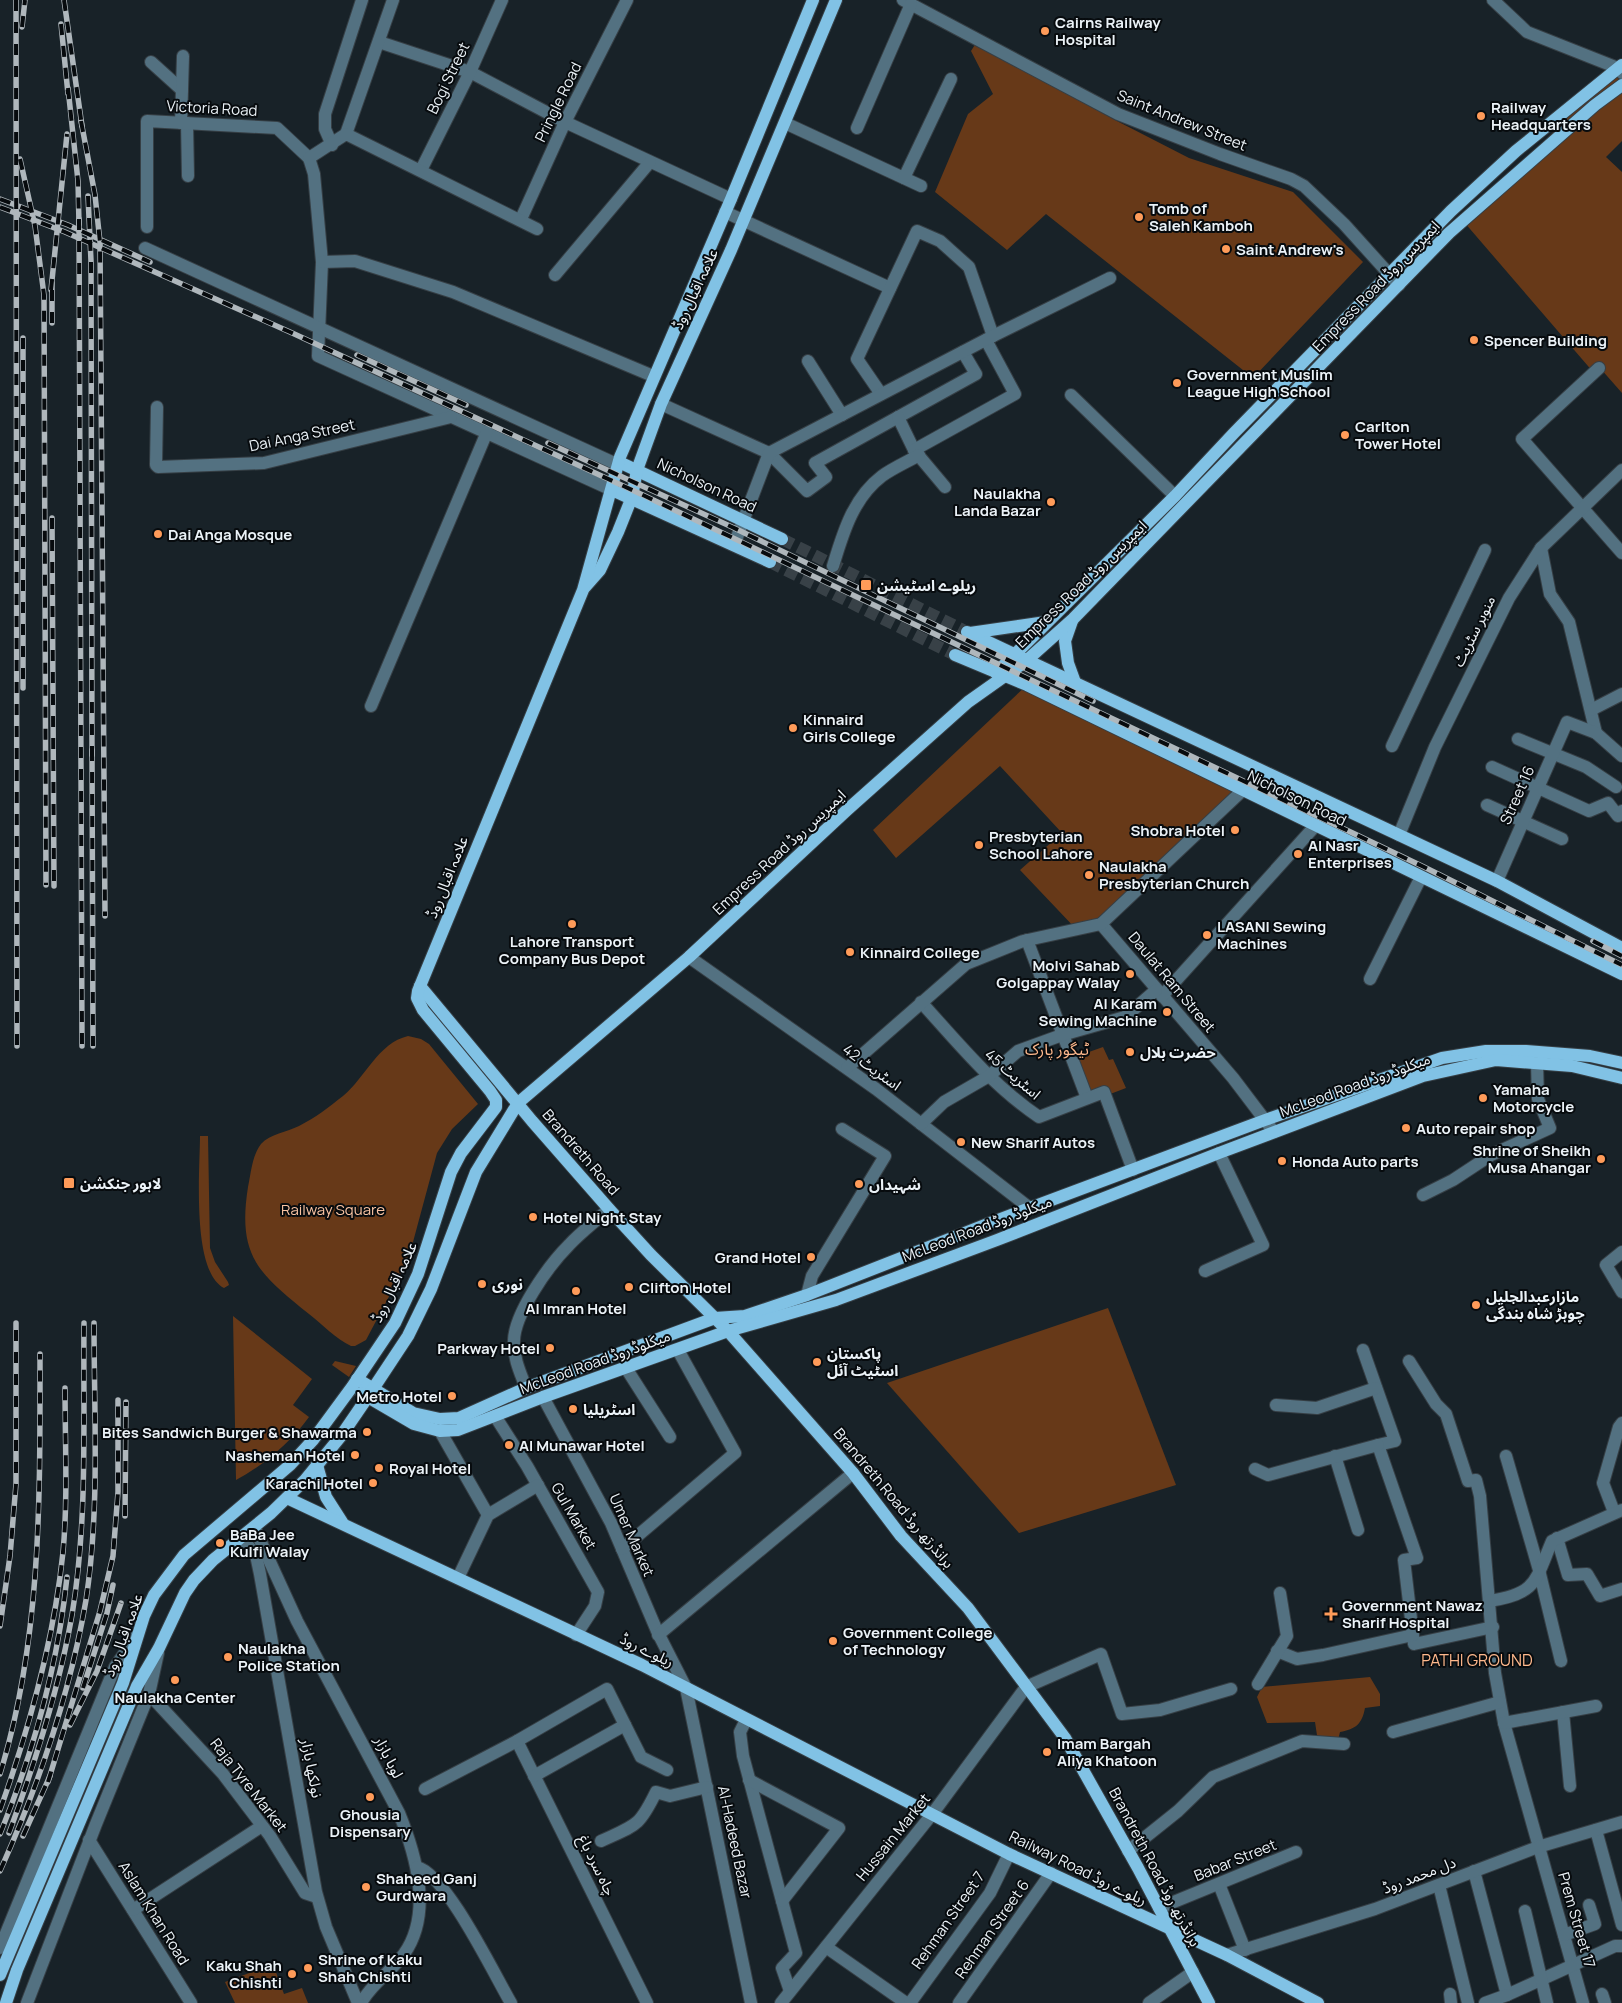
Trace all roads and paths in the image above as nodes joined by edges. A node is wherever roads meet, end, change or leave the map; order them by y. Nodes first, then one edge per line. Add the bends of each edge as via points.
1 (362, 0) edge
2 (393, 0) edge
3 (502, 0) edge
4 (627, 0) edge
5 (813, 0) edge
6 (836, 0) edge
7 (1493, 0) edge
8 (907, 2) edge
9 (379, 42) junction
10 (183, 56) dead end
11 (151, 62) dead end
12 (1621, 69) edge
13 (470, 72) junction
14 (952, 79) dead end
15 (1622, 85) edge
16 (182, 90) junction
17 (565, 122) junction
18 (184, 123) junction
19 (785, 123) junction
20 (857, 128) dead end
21 (346, 134) junction
22 (332, 145) junction
23 (308, 158) junction
24 (650, 162) junction
25 (421, 170) junction
26 (188, 176) dead end
27 (904, 178) junction
28 (920, 186) dead end
29 (731, 200) junction
30 (725, 212) junction
31 (521, 219) junction
32 (743, 221) junction
33 (147, 227) dead end
34 (537, 229) dead end
35 (146, 248) dead end
36 (322, 262) junction
37 (1389, 273) junction
38 (555, 275) dead end
39 (1110, 278) dead end
40 (1399, 285) junction
41 (890, 288) junction
42 (319, 329) junction
43 (989, 338) junction
44 (963, 352) junction
45 (808, 361) dead end
46 (1599, 368) dead end
47 (653, 376) junction
48 (881, 394) junction
49 (1070, 395) dead end
50 (661, 404) junction
51 (157, 407) dead end
52 (842, 415) junction
53 (452, 417) junction
54 (898, 417) junction
55 (487, 432) junction
56 (769, 453) junction
57 (916, 453) junction
58 (619, 462) junction
59 (637, 470) junction
60 (1622, 470) edge
61 (945, 487) dead end
62 (612, 490) junction
63 (1175, 496) junction
64 (632, 497) junction
65 (1583, 506) junction
66 (744, 521) junction
67 (782, 539) tunnel mouth
68 (734, 545) junction
69 (1541, 548) junction
70 (1485, 550) dead end
71 (1622, 552) edge
72 (770, 562) tunnel mouth
73 (833, 566) dead end
74 (583, 590) junction
75 (1073, 619) junction
76 (1046, 622) junction
77 (1014, 654) junction
78 (955, 655) tunnel mouth
79 (1026, 661) junction
80 (1000, 675) junction
81 (1076, 685) junction
82 (1622, 694) edge
83 (371, 706) dead end
84 (1591, 710) junction
85 (1596, 733) junction
86 (1518, 739) dead end
87 (1392, 746) dead end
88 (1553, 754) junction
89 (1622, 756) edge
90 (1492, 767) dead end
91 (1616, 787) dead end
92 (1538, 788) junction
93 (1243, 790) junction
94 (1487, 804) dead end
95 (1622, 811) edge
96 (1523, 821) junction
97 (1316, 825) junction
98 (1399, 835) junction
99 (1562, 839) dead end
100 (1420, 877) junction
101 (1496, 881) junction
102 (1101, 924) junction
103 (1026, 940) junction
104 (1622, 948) edge
105 (689, 957) junction
106 (1622, 974) edge
107 (1370, 979) dead end
108 (420, 986) junction
109 (1159, 993) junction
110 (921, 1002) junction
111 (1062, 1035) junction
112 (1537, 1063) junction
113 (1622, 1064) edge
114 (847, 1068) junction
115 (989, 1076) junction
116 (1622, 1078) edge
117 (1087, 1098) junction
118 (518, 1103) junction
119 (1265, 1120) junction
120 (921, 1124) junction
121 (842, 1129) dead end
122 (1274, 1132) junction
123 (1219, 1153) junction
124 (1132, 1170) junction
125 (1423, 1195) dead end
126 (1031, 1208) junction
127 (609, 1209) junction
128 (990, 1223) junction
129 (997, 1240) junction
130 (1622, 1252) edge
131 (1205, 1271) dead end
132 (1622, 1292) edge
133 (807, 1295) junction
134 (715, 1318) junction
135 (728, 1331) junction
136 (678, 1350) junction
137 (1363, 1350) dead end
138 (1409, 1361) dead end
139 (626, 1368) junction
140 (354, 1383) junction
141 (526, 1388) junction
142 (1376, 1388) junction
143 (370, 1394) junction
144 (543, 1397) junction
145 (1276, 1405) dead end
146 (495, 1416) junction
147 (1622, 1423) edge
148 (440, 1431) junction
149 (670, 1437) dead end
150 (1378, 1445) junction
151 (1335, 1456) junction
152 (1506, 1456) dead end
153 (317, 1465) junction
154 (1255, 1469) dead end
155 (853, 1473) junction
156 (538, 1485) junction
157 (287, 1498) junction
158 (1618, 1511) edge
159 (488, 1515) junction
160 (343, 1524) junction
161 (254, 1527) junction
162 (1358, 1530) dead end
163 (242, 1537) junction
164 (1557, 1538) junction
165 (622, 1549) junction
166 (1540, 1570) junction
167 (458, 1578) junction
168 (1622, 1590) edge
169 (1280, 1593) dead end
170 (1489, 1601) junction
171 (1493, 1627) junction
172 (140, 1630) junction
173 (576, 1635) junction
174 (658, 1635) junction
175 (1413, 1635) junction
176 (159, 1648) junction
177 (1277, 1651) junction
178 (1561, 1662) dead end
179 (1258, 1684) dead end
180 (1026, 1687) junction
181 (686, 1688) junction
182 (1231, 1689) dead end
183 (149, 1694) junction
184 (1500, 1702) junction
185 (1596, 1706) dead end
186 (1562, 1712) junction
187 (746, 1720) junction
188 (1504, 1723) junction
189 (625, 1725) junction
190 (1392, 1732) dead end
191 (517, 1741) junction
192 (1344, 1744) dead end
193 (667, 1770) dead end
194 (534, 1776) junction
195 (749, 1780) junction
196 (1570, 1786) dead end
197 (707, 1787) junction
198 (425, 1789) dead end
199 (933, 1813) junction
200 (1622, 1822) edge
201 (262, 1826) junction
202 (1596, 1830) junction
203 (90, 1840) junction
204 (601, 1841) dead end
205 (1538, 1847) junction
206 (1128, 1851) junction
207 (1296, 1852) dead end
208 (1009, 1854) junction
209 (416, 1867) junction
210 (1474, 1871) junction
211 (1051, 1873) junction
212 (1219, 1884) junction
213 (1439, 1885) junction
214 (317, 1897) junction
215 (782, 1901) junction
216 (1589, 1905) dead end
217 (1159, 1908) junction
218 (133, 1910) junction
219 (1524, 1911) dead end
220 (1622, 1925) edge
221 (1171, 1931) junction
222 (1564, 1934) junction
223 (1622, 1946) edge
224 (826, 1947) junction
225 (0, 1948) edge
226 (1245, 1950) junction
227 (1227, 1956) junction
228 (1573, 1963) junction
229 (1193, 1972) junction
230 (0, 1975) edge
231 (1542, 1979) junction
232 (790, 1991) junction
233 (1507, 1994) junction
234 (6, 2003) edge
235 (27, 2003) edge
236 (191, 2003) edge
237 (359, 2003) edge
238 (511, 2003) edge
239 (647, 2003) edge
240 (751, 2003) edge
241 (781, 2003) edge
242 (906, 2003) edge
243 (910, 2003) edge
244 (960, 2003) edge
245 (1150, 2003) edge
246 (1209, 2003) edge
247 (1318, 2003) edge
248 (1468, 2003) edge
249 (1485, 2003) edge
250 (1547, 2003) edge
251 (1583, 2003) edge

1 - 22 street via 325,114 325,129
2 - 9 street
3 - 13 street, Bogi Street
4 - 17 street, Pringle Road
5 - 29 main road, علامہ اقبال روڈ
6 - 19 main road, علامہ اقبال روڈ
7 - 12 street via 1527,32
8 - 20 street
8 - 37 street, Saint Andrew Street via 1118,114 1291,178 1344,224
9 - 13 street
9 - 21 street
10 - 16 street
11 - 16 street
12 - 37 main road, Empress Road ایمپریس روڈ via 1516,151
13 - 17 street
13 - 25 street, Bogi Street
14 - 27 street
15 - 40 main road, Empress Road ایمپریس روڈ via 1449,233
16 - 18 street
17 - 24 street
17 - 31 street, Pringle Road
18 - 23 street, Victoria Road via 277,128
18 - 26 street
18 - 33 street, Victoria Road via 147,122
19 - 27 street
19 - 32 main road, علامہ اقبال روڈ
21 - 22 street
21 - 25 street
22 - 23 street
23 - 36 street via 314,174
24 - 29 street
24 - 38 street
25 - 31 street
27 - 28 street
29 - 30 main road, علامہ اقبال روڈ
30 - 32 street
30 - 47 main road, علامہ اقبال روڈ
31 - 34 street
32 - 41 street
32 - 50 main road, علامہ اقبال روڈ
35 - 42 street
36 - 42 street
36 - 47 street via 355,261 453,292
37 - 40 street, Saint Andrew Street
37 - 63 main road, Empress Road ایمپریس روڈ
39 - 43 street
40 - 75 main road, Empress Road ایمپریس روڈ
41 - 43 street via 916,231 940,241 969,267
41 - 48 street via 857,359
42 - 53 street via 318,356
42 - 58 street via 612,462
43 - 44 street
43 - 57 street via 1015,394
44 - 48 street
44 - 54 street via 976,374
45 - 52 street
46 - 65 street via 1522,439
47 - 58 main road, علامہ اقبال روڈ
48 - 52 street
49 - 63 street
50 - 56 street
50 - 59 main road, علامہ اقبال روڈ
51 - 53 street, Dai Anga Street via 157,466 264,463
52 - 56 street
53 - 55 street
54 - 56 street via 815,462 826,477 807,491
54 - 57 street
55 - 62 street
55 - 83 street
56 - 66 street
57 - 61 street
57 - 73 street via 881,476 862,497 846,522
58 - 59 main road, Nicholson Road
58 - 62 main road, علامہ اقبال روڈ
59 - 64 main road, علامہ اقبال روڈ
59 - 66 main road, Nicholson Road
60 - 65 street, منوہر سٹریٹ
62 - 64 main road
62 - 74 main road, علامہ اقبال روڈ
63 - 76 main road, Empress Road ایمپریس روڈ
64 - 68 main road
64 - 74 main road, علامہ اقبال روڈ via 600,570
65 - 69 street, منوہر سٹریٹ
65 - 71 street
66 - 67 main road, Nicholson Road
66 - 68 street
68 - 72 main road
69 - 84 street via 1550,594 1569,622
69 - 98 street, منوہر سٹریٹ via 1503,610 1435,747
70 - 87 street
74 - 108 main road, علامہ اقبال روڈ
75 - 79 main road, Empress Road ایمپریس روڈ
75 - 81 main road via 1064,641
76 - 77 main road, Empress Road ایمپریس روڈ
76 - 77 main road, Nicholson Road via 968,633
77 - 79 main road, Nicholson Road
77 - 80 main road, Empress Road ایمپریس روڈ
78 - 80 main road, Nicholson Road
79 - 80 main road, Empress Road ایمپریس روڈ
79 - 81 main road, Nicholson Road
80 - 93 main road, Nicholson Road
80 - 105 main road, Empress Road ایمپریس روڈ via 847,810
81 - 98 main road, Nicholson Road
82 - 84 street
84 - 85 street
85 - 88 street, Street 16 via 1566,722
85 - 89 street
86 - 88 street
88 - 91 street via 1586,768
88 - 92 street, Street 16
90 - 92 street
92 - 95 street via 1589,811 1608,802 1618,816
92 - 96 street, Street 16
93 - 97 main road, Nicholson Road
93 - 102 street
94 - 96 street
96 - 99 street
96 - 101 street, Street 16
97 - 100 main road, Nicholson Road
97 - 109 street
98 - 101 main road, Nicholson Road
100 - 106 main road, Nicholson Road
100 - 107 street
101 - 104 main road, Nicholson Road
102 - 103 street
102 - 109 street, Daulat Ram Street
103 - 110 street via 966,964
103 - 111 street
105 - 114 street, اسٹریٹ 42
105 - 118 main road, Empress Road ایمپریس روڈ
108 - 118 main road, Brandreth Road
108 - 140 main road, علامہ اقبال روڈ via 417,998 423,1010 490,1091 496,1106 451,1172 418,1274 395,1323
109 - 111 street via 1124,1017
109 - 119 street, Daulat Ram Street
110 - 114 street
110 - 115 street, اسٹریٹ 45
111 - 115 street via 1018,1051
111 - 117 street
112 - 116 main road, McLeod Road میکلوڈ روڈ via 1572,1066
112 - 122 main road, McLeod Road میکلوڈ روڈ via 1496,1060 1454,1068 1376,1093
112 - 125 street via 1538,1099 1550,1128 1491,1156
113 - 119 main road, McLeod Road میکلوڈ روڈ via 1590,1056 1486,1050 1442,1058
114 - 120 street, اسٹریٹ 42
115 - 117 street, اسٹریٹ 45 via 1039,1117
115 - 120 street via 944,1102
117 - 124 street, اسٹریٹ 45 via 1104,1092
118 - 127 main road, Brandreth Road
118 - 143 main road, علامہ اقبال روڈ via 476,1172 435,1280 408,1336
119 - 122 street, Daulat Ram Street
119 - 124 main road, McLeod Road میکلوڈ روڈ
120 - 126 street, اسٹریٹ 42
121 - 133 street via 885,1156 812,1276
122 - 123 main road, McLeod Road میکلوڈ روڈ
123 - 129 main road, McLeod Road میکلوڈ روڈ
123 - 131 street via 1262,1246
124 - 126 main road, McLeod Road میکلوڈ روڈ
126 - 128 main road, McLeod Road میکلوڈ روڈ
127 - 134 main road, Brandreth Road
127 - 141 street via 568,1246 518,1319 513,1342 516,1362
128 - 129 main road
128 - 133 main road, McLeod Road میکلوڈ روڈ
129 - 135 main road, McLeod Road میکلوڈ روڈ via 836,1300
130 - 132 street via 1606,1265
133 - 134 main road, McLeod Road میکلوڈ روڈ via 745,1316
134 - 135 main road, Brandreth Road
134 - 141 main road, McLeod Road میکلوڈ روڈ
135 - 136 main road, McLeod Road میکلوڈ روڈ
135 - 155 main road, Brandreth Road برانڈرتھ روڈ
136 - 139 main road, McLeod Road میکلوڈ روڈ
136 - 165 street via 734,1454
137 - 142 street
138 - 170 street, Prem Street 17 via 1446,1414 1468,1481 1476,1480
139 - 144 main road, McLeod Road میکلوڈ روڈ
139 - 149 street
140 - 143 main road, McLeod Road میکلوڈ روڈ
140 - 172 main road, علامہ اقبال روڈ via 313,1440 290,1465 184,1555 154,1595
141 - 143 main road, McLeod Road میکلوڈ روڈ via 458,1418 448,1419 413,1413
142 - 145 street via 1317,1408
142 - 150 street via 1394,1441
143 - 148 main road, McLeod Road میکلوڈ روڈ via 407,1420
143 - 153 main road, علامہ اقبال روڈ
144 - 146 main road, McLeod Road میکلوڈ روڈ
144 - 165 street, Umer Market via 608,1516
146 - 148 main road, McLeod Road میکلوڈ روڈ via 458,1430
146 - 156 street, Gul Market
147 - 158 street via 1603,1483
148 - 159 street
150 - 151 street
150 - 175 street via 1417,1558 1404,1560
151 - 154 street via 1268,1474
151 - 162 street
152 - 166 street
153 - 157 main road, علامہ اقبال روڈ
153 - 160 main road via 326,1497
155 - 174 street
155 - 180 main road, Brandreth Road برانڈرتھ روڈ via 901,1536 968,1608
156 - 159 street
156 - 173 street, Gul Market via 598,1592 595,1606
157 - 160 main road, ریلوے روڈ
157 - 161 main road, علامہ اقبال روڈ
158 - 164 street
159 - 167 street
160 - 167 main road, ریلوے روڈ
161 - 163 main road, علامہ اقبال روڈ
161 - 209 street, لوہا بازار via 297,1621 399,1813
163 - 176 main road, علامہ اقبال روڈ via 194,1580
163 - 214 street, نولکھا بازار via 256,1556 260,1574
164 - 166 street via 1552,1541
164 - 168 street via 1568,1575 1587,1574 1600,1596
165 - 174 street, Umer Market
166 - 170 street via 1523,1593
166 - 178 street
167 - 173 main road, ریلوے روڈ
169 - 177 street via 1287,1636
170 - 171 street, Prem Street 17
171 - 175 street via 1414,1644
171 - 184 street, Prem Street 17
172 - 225 street via 115,1667
172 - 230 main road, علامہ اقبال روڈ via 123,1683
173 - 181 main road, ریلوے روڈ
174 - 181 street, Umer Market
175 - 177 street via 1297,1659
176 - 183 street
176 - 234 main road, علامہ اقبال روڈ via 137,1686
177 - 179 street
180 - 182 street via 1101,1654 1122,1714 1160,1710
180 - 199 street, Hussain Market
180 - 206 main road, Brandreth Road برانڈرتھ روڈ via 1065,1738
181 - 187 main road, ریلوے روڈ
181 - 197 street, Al-Hadeed Bazar
183 - 201 street, Raja Tyre Market via 223,1774
183 - 203 street
184 - 188 street, Prem Street 17
184 - 190 street
185 - 186 street
186 - 188 street
186 - 196 street
187 - 195 street via 740,1732
187 - 199 main road, ریلوے روڈ
188 - 205 street, Prem Street 17
189 - 191 street via 608,1689
189 - 193 street via 641,1756
189 - 194 street
191 - 194 street, چاہ سرد باغ
191 - 198 street
192 - 206 street via 1302,1741 1214,1777
194 - 239 street, چاہ سرد باغ
195 - 215 street
195 - 215 street via 839,1828
197 - 204 street via 670,1796 656,1792 637,1824
197 - 240 street, Al-Hadeed Bazar
199 - 208 main road, Railway Road ریلوے روڈ
199 - 224 street, Hussain Market
200 - 202 street, دل محمد روڈ
201 - 214 street, Raja Tyre Market via 305,1893
201 - 218 street
202 - 205 street, دل محمد روڈ
202 - 220 street
203 - 218 street, Aslam Khan Road
203 - 235 street
205 - 210 street, دل محمد روڈ
205 - 222 street, Prem Street 17
206 - 217 main road, Brandreth Road برانڈرتھ روڈ
207 - 212 street, Babar Street
208 - 211 main road, Railway Road ریلوے روڈ
208 - 243 street, Rehman Street 7 via 990,1893
209 - 237 street, لوہا بازار via 417,1926 405,1952
209 - 238 street via 425,1869 448,1896
210 - 213 street, دل محمد روڈ
210 - 233 street
211 - 221 main road, Railway Road ریلوے روڈ
211 - 244 street, Rehman Street 6
212 - 217 street, Babar Street
212 - 226 street
213 - 226 street, دل محمد روڈ
213 - 248 street
214 - 237 street, نولکھا بازار via 326,1928
215 - 232 street via 796,1953 782,1968
216 - 222 street via 1595,1924
217 - 221 main road, Brandreth Road برانڈرتھ روڈ
218 - 236 street, Aslam Khan Road
219 - 231 street
221 - 227 main road, Railway Road ریلوے روڈ
221 - 229 main road, Brandreth Road برانڈرتھ روڈ
222 - 228 street, Prem Street 17
223 - 228 street via 1614,1946
224 - 232 street, Hussain Market
224 - 242 street
226 - 227 street, دل محمد روڈ
227 - 247 main road, Railway Road ریلوے روڈ
228 - 231 street
228 - 251 street, Prem Street 17
229 - 245 street
229 - 246 main road, Brandreth Road برانڈرتھ روڈ
231 - 233 street
231 - 250 street
232 - 241 street, Hussain Market
233 - 249 street

